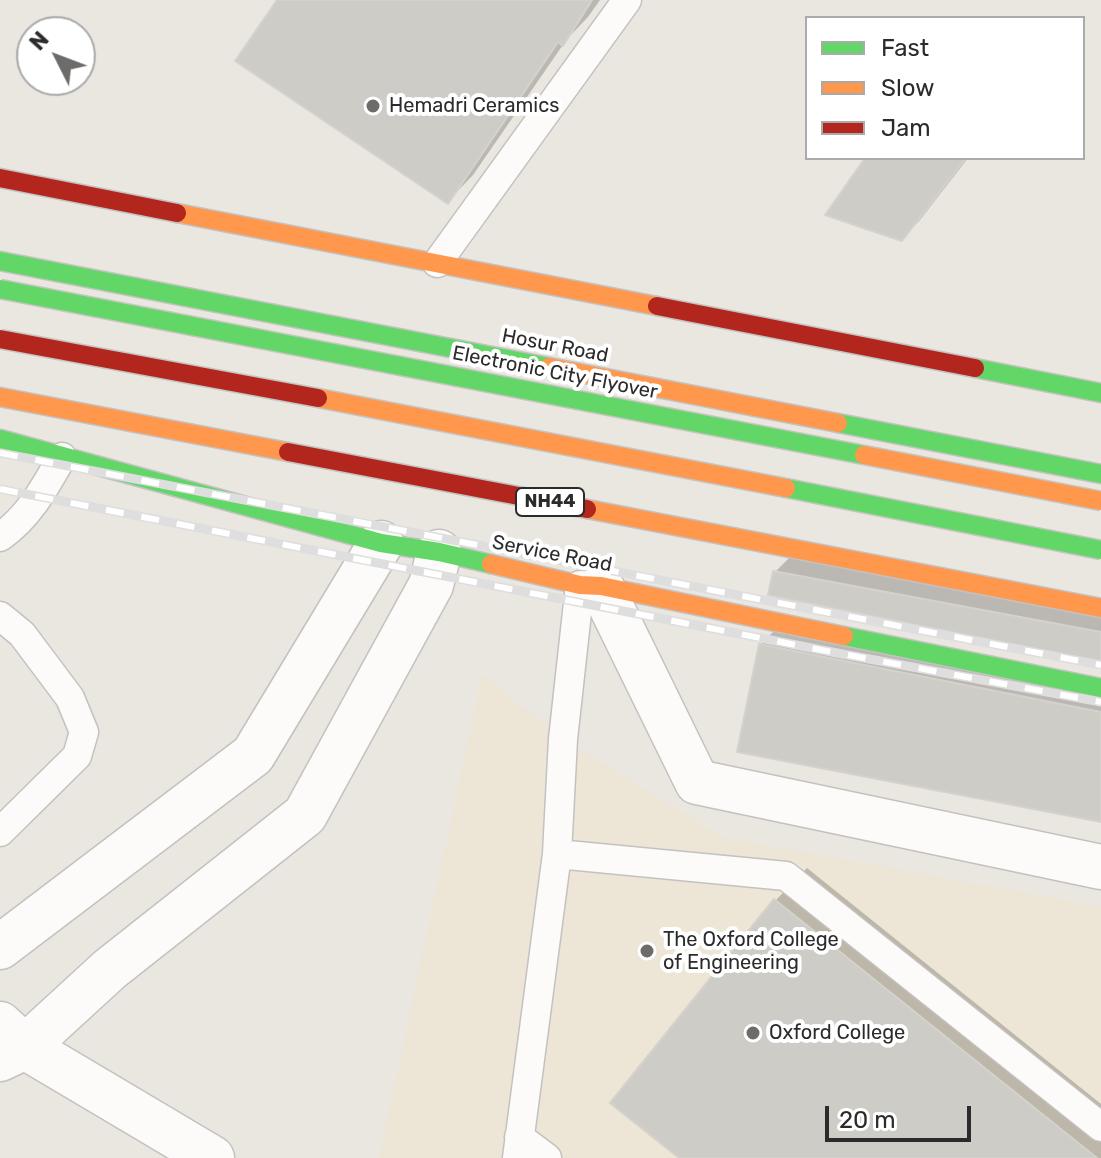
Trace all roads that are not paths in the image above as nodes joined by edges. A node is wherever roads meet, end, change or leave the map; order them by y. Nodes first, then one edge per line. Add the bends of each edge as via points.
1 (627, 0) edge
2 (0, 178) edge
3 (0, 261) edge
4 (437, 263) junction
5 (0, 289) edge
6 (0, 339) edge
7 (454, 348) junction
8 (1101, 393) edge
9 (0, 397) edge
10 (436, 435) dead end
11 (0, 439) edge
12 (62, 457) junction
13 (1101, 474) edge
14 (1101, 501) edge
15 (0, 537) edge
16 (381, 543) junction
17 (1101, 550) edge
18 (439, 552) junction
19 (591, 585) junction
20 (1101, 608) edge
21 (0, 616) edge
22 (1101, 688) edge
23 (0, 832) edge
24 (557, 854) junction
25 (1101, 867) edge
26 (0, 947) edge
27 (8, 1043) edge
28 (1101, 1127) edge
29 (518, 1147) edge
30 (212, 1158) edge
31 (547, 1158) edge

1 - 4 lane
2 - 4 main road
3 - 7 main road, Hosur Road
4 - 8 main road
5 - 14 main road, Electronic City Flyover, bridge
6 - 17 main road, bridge
7 - 10 main road
7 - 13 main road, Hosur Road
9 - 20 main road, NH44 via 429,471
11 - 12 main road, Service Road
12 - 15 lane via 37,501
12 - 16 main road, Service Road
16 - 18 main road, Service Road
16 - 26 street via 253,755
18 - 19 main road, Service Road
18 - 27 street via 431,585 312,802 110,969
19 - 22 main road, Service Road
19 - 24 lane via 563,739
19 - 25 street via 697,782
21 - 23 lane via 22,634 70,698 84,732 77,756
24 - 28 lane via 786,876
24 - 29 lane
27 - 30 street
29 - 31 lane

